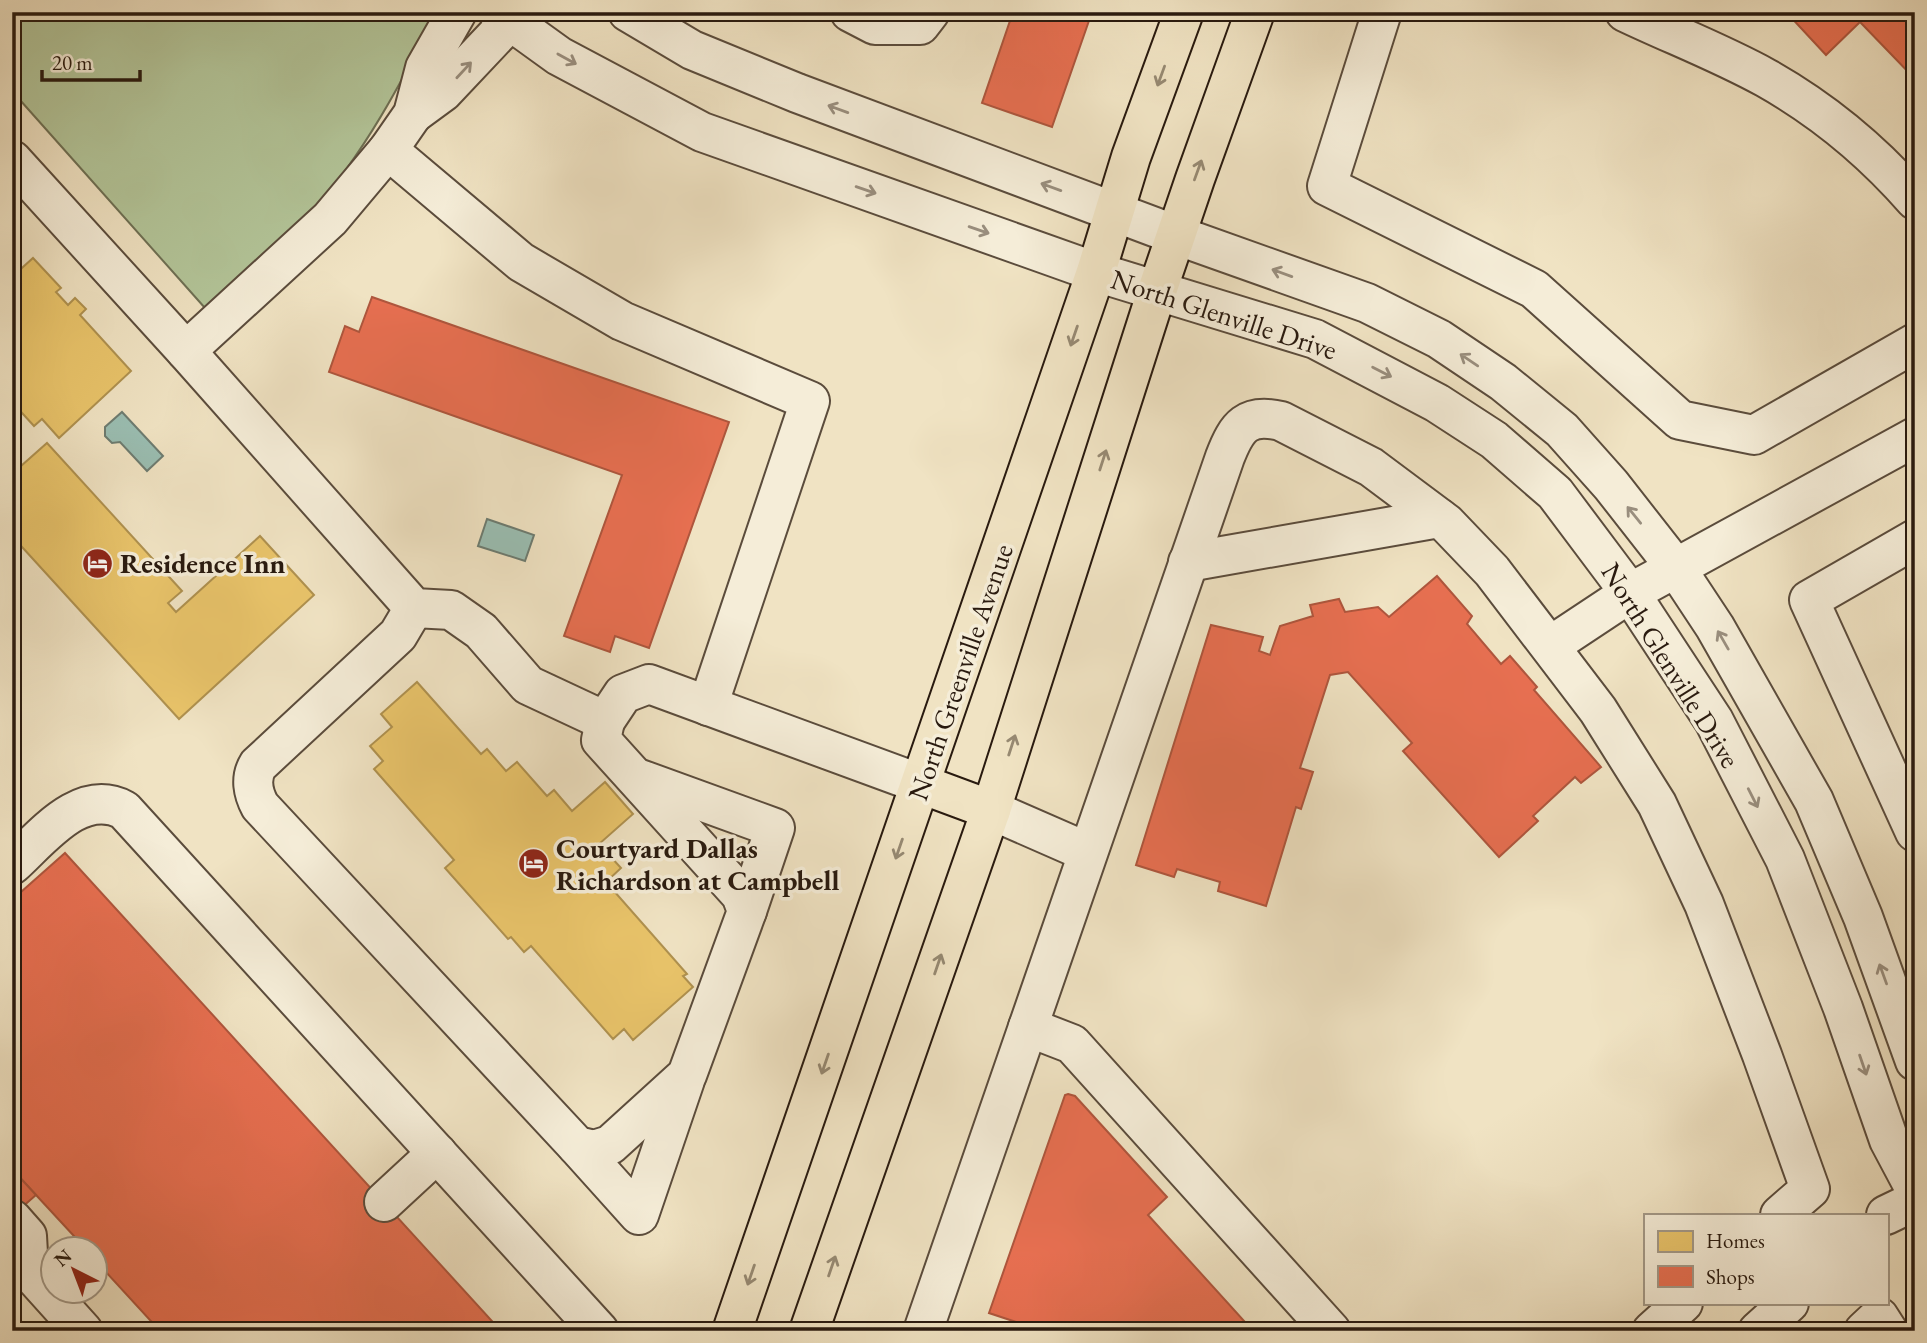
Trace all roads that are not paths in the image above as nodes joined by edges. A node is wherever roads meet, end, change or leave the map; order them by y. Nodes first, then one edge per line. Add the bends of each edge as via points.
1 (457, 12) edge
2 (628, 12) edge
3 (850, 12) edge
4 (930, 12) edge
5 (1184, 12) edge
6 (1255, 12) edge
7 (1382, 12) edge
8 (1625, 12) edge
9 (507, 15) edge
10 (413, 114) junction
11 (388, 150) junction
12 (12, 160) edge
13 (1915, 200) edge
14 (1115, 211) junction
15 (1176, 235) junction
16 (1096, 272) junction
17 (1157, 291) junction
18 (1915, 343) edge
19 (186, 351) junction
20 (1915, 437) edge
21 (1439, 518) junction
22 (1915, 539) edge
23 (1188, 562) junction
24 (1676, 568) junction
25 (1630, 593) junction
26 (414, 608) junction
27 (1549, 646) junction
28 (708, 706) junction
29 (605, 721) junction
30 (635, 777) junction
31 (921, 784) junction
32 (991, 810) junction
33 (1915, 832) edge
34 (1087, 852) junction
35 (12, 865) edge
36 (747, 911) junction
37 (1028, 1027) junction
38 (1915, 1061) edge
39 (687, 1075) junction
40 (577, 1146) junction
41 (437, 1153) junction
42 (1915, 1189) edge
43 (1915, 1201) edge
44 (384, 1202) dead end
45 (1781, 1214) edge
46 (1888, 1214) edge
47 (12, 1219) edge
48 (1682, 1304) edge
49 (1788, 1304) edge
50 (70, 1323) edge
51 (599, 1331) edge
52 (732, 1331) edge
53 (809, 1331) edge
54 (923, 1331) edge
55 (1331, 1331) edge
56 (1652, 1331) edge
57 (1758, 1331) edge
58 (1864, 1331) edge
59 (1888, 1331) edge

1 - 10 street via 425,68
14 -> 2 street, North Glenville Drive via 797,93 692,50
3 - 4 street via 875,25 920,25
5 -> 14 main road, North Greenville Avenue
15 -> 6 main road
7 - 18 street via 1327,186 1534,289 1680,420 1754,435
8 - 13 street via 1766,78 1835,125
10 -> 9 street via 443,93
9 -> 16 street, North Glenville Drive via 559,55 702,132
10 - 11 street
11 - 19 street via 330,219
11 - 28 street via 521,262 622,320 810,401
12 - 19 street
14 - 15 street, North Glenville Drive
14 - 16 main road, North Greenville Avenue
15 - 17 main road
24 -> 15 street, North Glenville Drive via 1562,430 1439,339 1367,303
16 - 17 street, North Glenville Drive
16 -> 31 main road, North Greenville Avenue
17 -> 25 street, North Glenville Drive via 1315,339 1437,402 1494,440 1555,493
32 -> 17 main road
19 - 26 street
20 - 24 street
21 - 23 street
21 - 23 street via 1371,467 1282,421 1265,417 1247,421 1233,436
21 - 27 street via 1492,571
22 - 33 street via 1809,600
23 - 34 street
24 - 25 street
38 -> 24 street, North Glenville Drive via 1863,917 1814,801
25 - 27 street
25 -> 42 street, North Glenville Drive via 1714,721 1785,859 1889,1140
26 - 29 street via 451,610 481,631 528,685
26 - 40 street via 398,635 258,765 253,776 256,798
27 - 45 street via 1598,710 1657,804 1704,904 1810,1189
28 - 29 street via 649,684 623,694
28 - 31 street
29 - 30 street via 601,740
30 - 36 street via 741,895
30 - 36 street via 775,828
31 - 32 main road
31 -> 52 main road, North Greenville Avenue
32 - 34 street
53 -> 32 main road
34 - 37 street
35 - 41 street via 70,813 87,805 124,810
36 - 39 street
37 - 54 street
37 - 55 street via 1072,1044
39 - 40 street via 610,1145 594,1150
39 - 40 street via 639,1215
41 - 44 street
41 - 51 street
43 - 46 street
47 - 50 street via 27,1236 29,1271
48 - 56 street
49 - 57 street
58 - 59 street via 1880,1317

